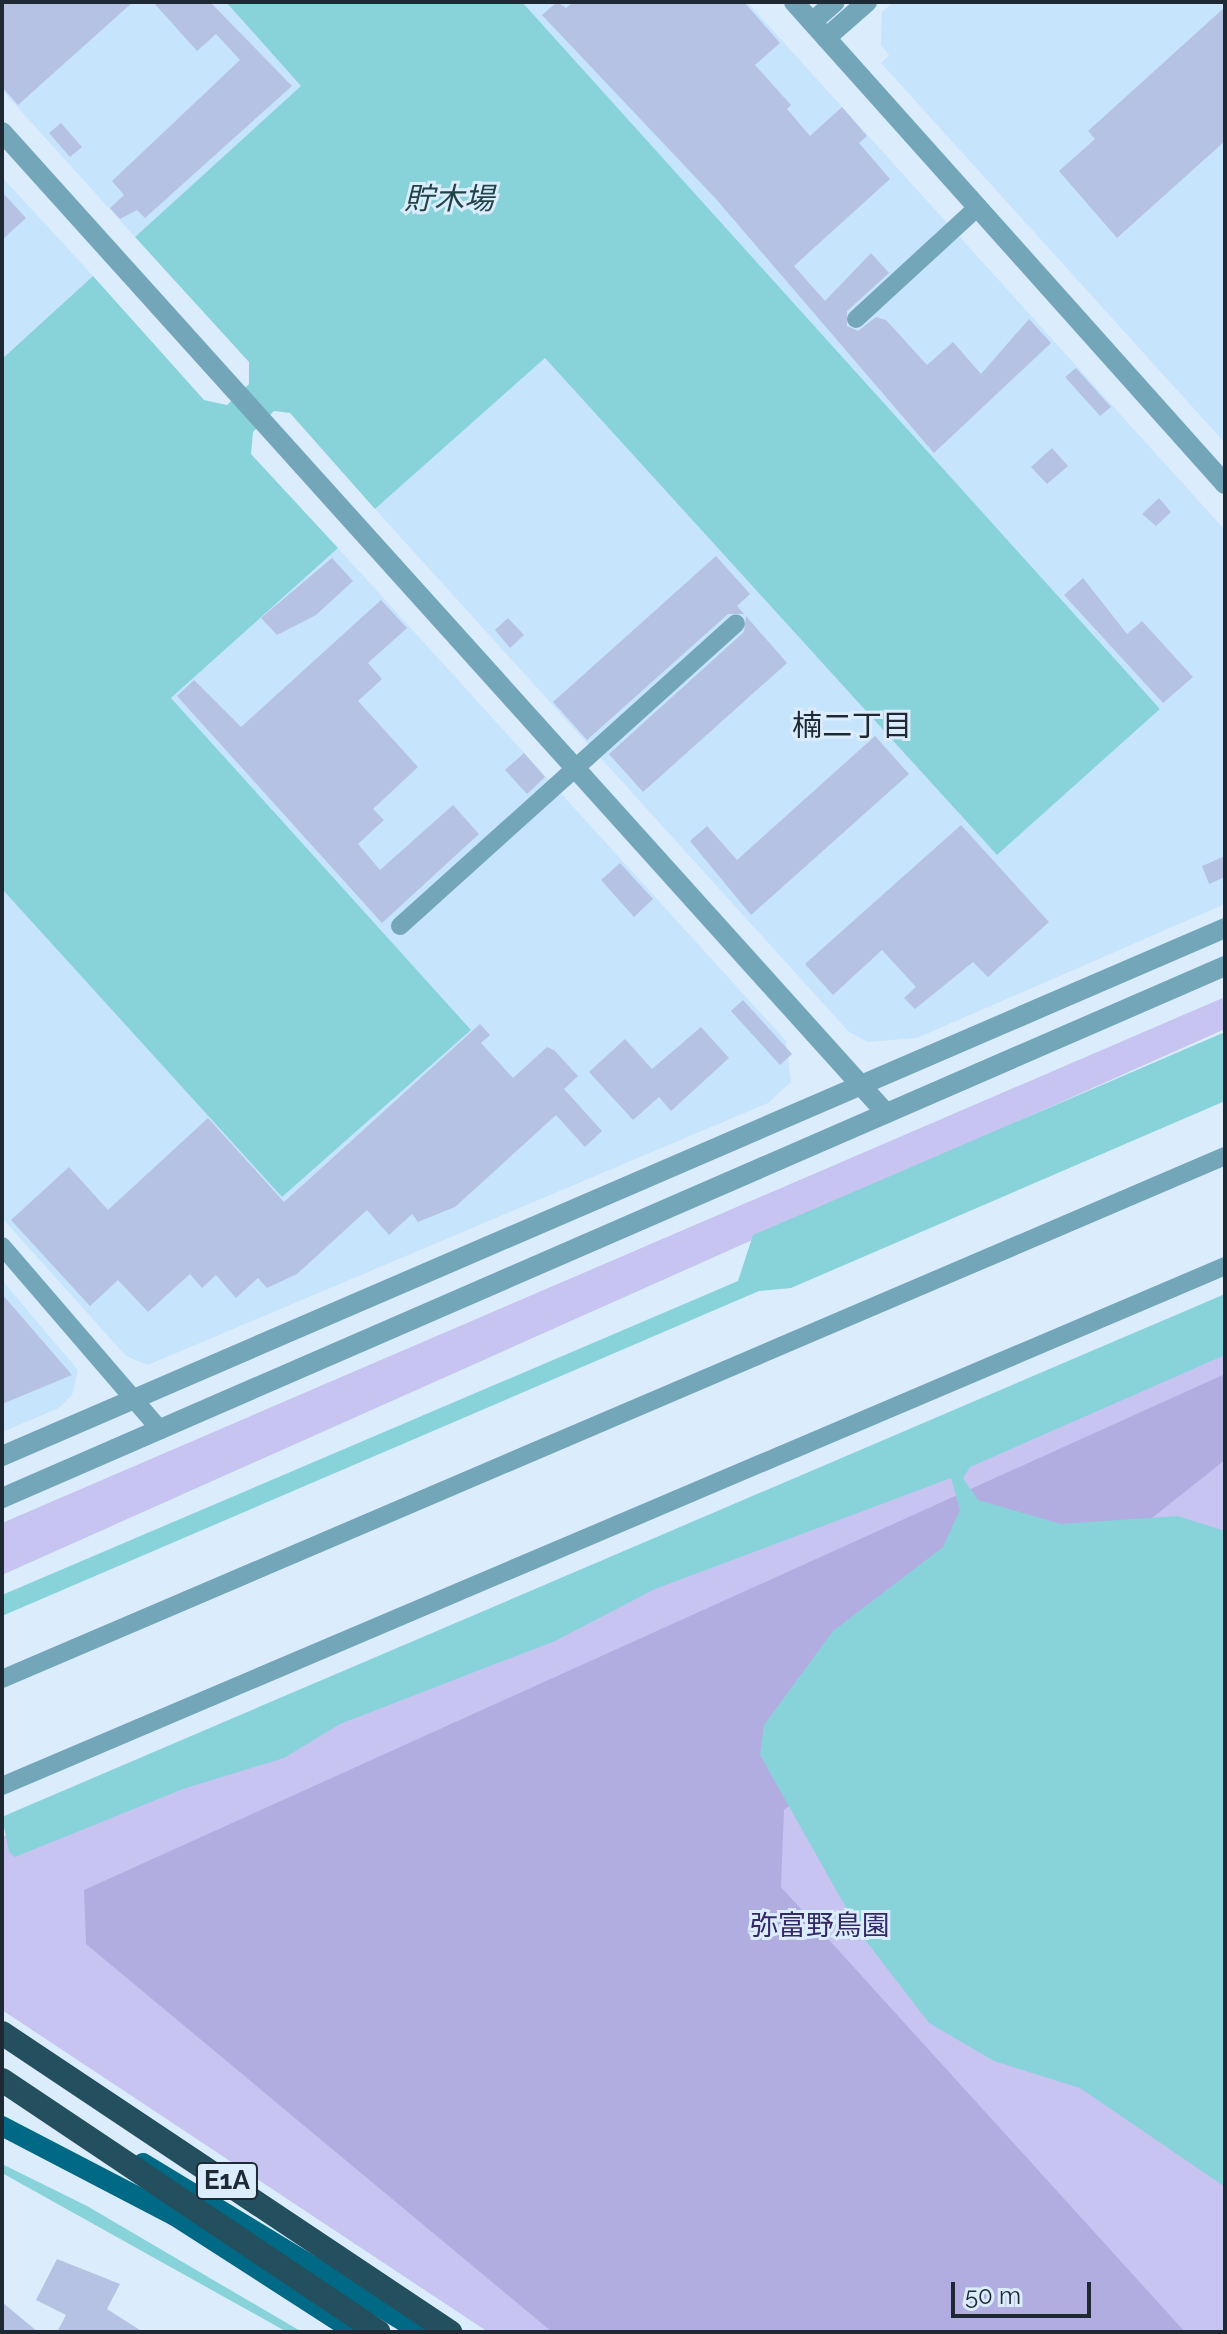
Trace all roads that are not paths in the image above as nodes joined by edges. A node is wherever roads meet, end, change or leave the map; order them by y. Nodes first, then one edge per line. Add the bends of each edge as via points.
1 (794, 2) edge
2 (835, 2) edge
3 (867, 2) edge
4 (812, 22) junction
5 (826, 38) junction
6 (2, 132) edge
7 (978, 207) junction
8 (856, 319) dead end
9 (1225, 484) edge
10 (736, 623) dead end
11 (577, 767) junction
12 (400, 926) dead end
13 (1225, 928) edge
14 (1225, 966) edge
15 (861, 1084) junction
16 (886, 1113) junction
17 (1225, 1156) edge
18 (2, 1246) edge
19 (1225, 1266) edge
20 (138, 1396) junction
21 (160, 1430) junction
22 (2, 1456) edge
23 (2, 1498) edge
24 (2, 1679) edge
25 (2, 1786) edge
26 (2, 2033) edge
27 (2, 2080) edge
28 (2, 2087) edge
29 (2, 2126) edge
30 (355, 2332) edge
31 (378, 2332) edge
32 (421, 2332) edge
33 (450, 2332) edge

1 - 4 street
2 - 4 street
3 - 5 street
4 - 5 street
5 - 7 street
6 - 11 street
7 - 8 street
7 - 9 street
10 - 11 street
11 - 12 street
11 - 15 street
13 - 15 street
14 - 16 street
15 - 16 street
15 - 20 street
16 - 21 street
17 - 24 street
18 - 20 street
19 - 25 street
20 - 21 street
20 - 22 street
21 - 23 street
26 - 33 highway, E1A
27 - 31 highway, E1A, bridge
28 - 32 main road via 189,2188
29 - 30 main road via 175,2216

